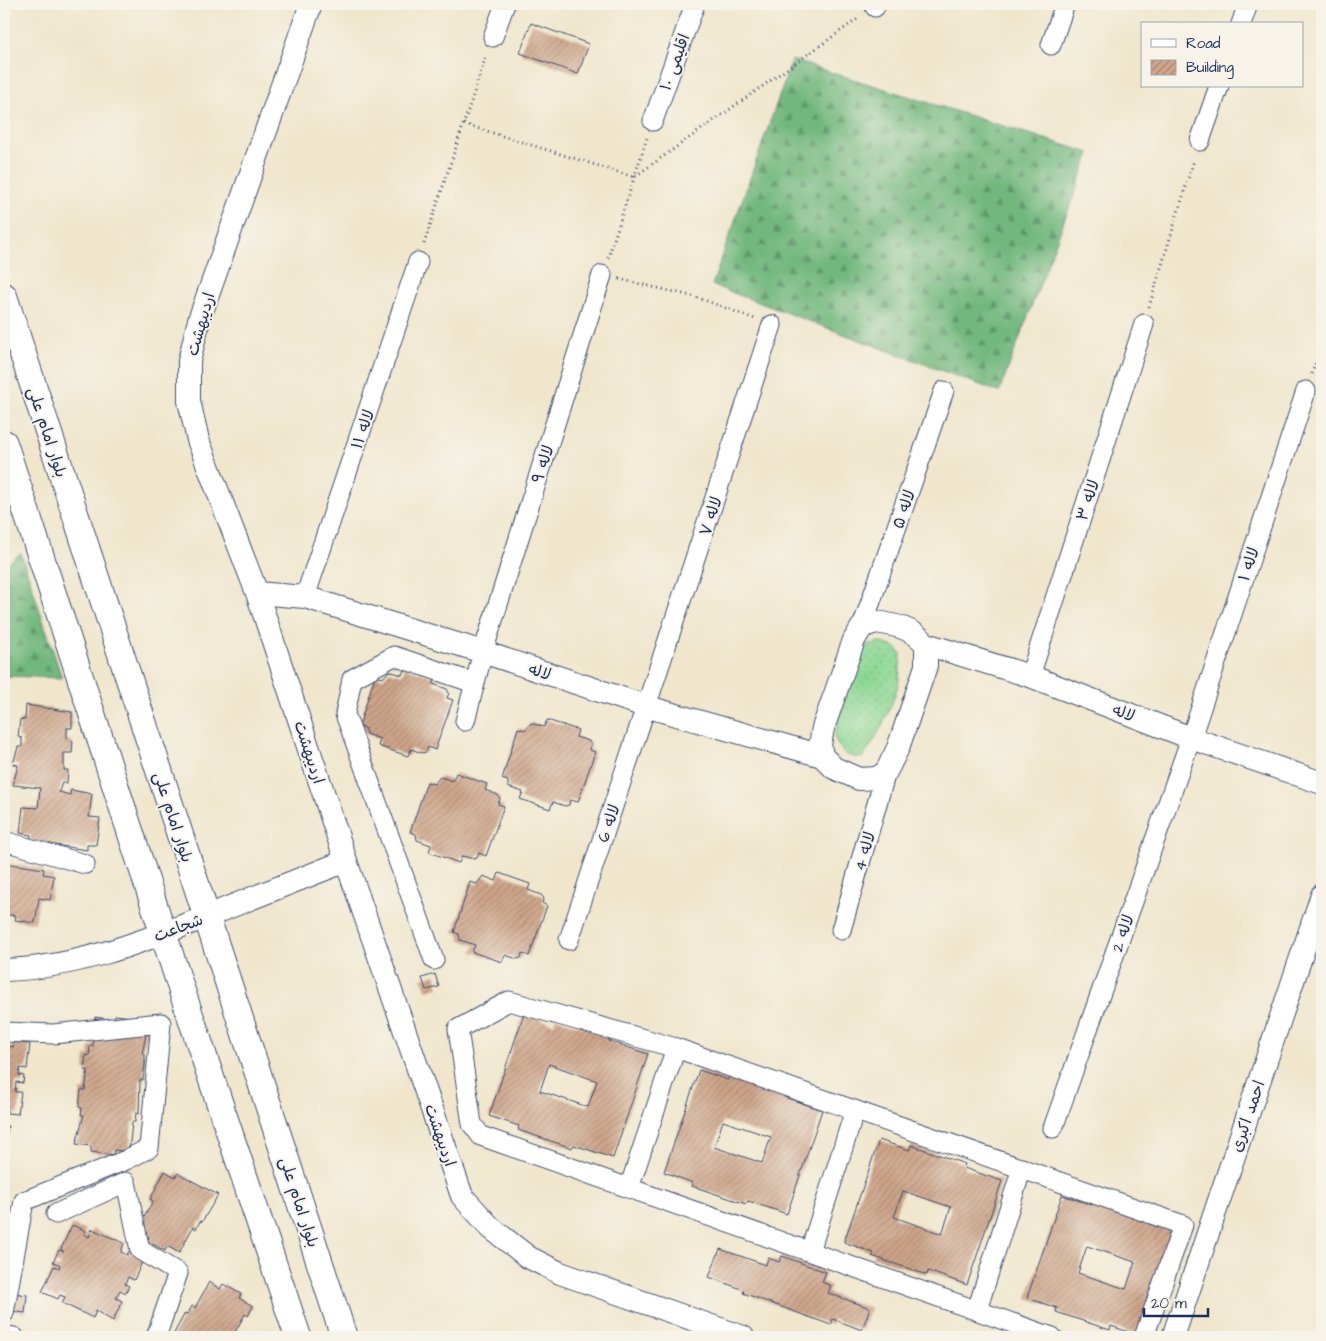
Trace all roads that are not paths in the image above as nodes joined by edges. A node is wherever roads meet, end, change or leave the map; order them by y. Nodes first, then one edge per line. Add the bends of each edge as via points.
1 (311, 4) edge
2 (505, 4) edge
3 (695, 4) edge
4 (1065, 4) edge
5 (1248, 4) edge
6 (1242, 22) edge
7 (493, 37) road end
8 (1051, 45) dead end
9 (1218, 88) edge
10 (653, 121) road end
11 (1200, 141) road end
12 (418, 262) road end
13 (602, 275) road end
14 (4, 296) edge
15 (1144, 324) road end
16 (772, 325) road end
17 (944, 391) dead end
18 (1306, 391) road end
19 (4, 443) edge
20 (258, 593) junction
21 (305, 597) junction
22 (862, 627) junction
23 (926, 644) junction
24 (483, 652) junction
25 (1030, 676) junction
26 (474, 683) junction
27 (648, 706) junction
28 (464, 721) dead end
29 (1191, 738) junction
30 (822, 756) junction
31 (886, 772) junction
32 (1322, 783) edge
33 (4, 841) edge
34 (346, 861) junction
35 (86, 864) dead end
36 (1322, 895) edge
37 (206, 916) junction
38 (841, 930) dead end
39 (163, 934) junction
40 (569, 940) dead end
41 (434, 960) dead end
42 (4, 970) edge
43 (4, 1032) edge
44 (676, 1048) junction
45 (855, 1110) junction
46 (1053, 1128) dead end
47 (1022, 1168) junction
48 (629, 1188) junction
49 (56, 1214) dead end
50 (810, 1252) junction
51 (5, 1304) edge
52 (977, 1310) junction
53 (4, 1336) edge
54 (14, 1337) edge
55 (156, 1337) edge
56 (298, 1337) edge
57 (344, 1337) edge
58 (743, 1337) edge
59 (1052, 1337) edge
60 (1144, 1337) edge
61 (1172, 1337) edge

1 - 20 street, اردیبهشت via 199,320 189,361 190,401 198,440
2 - 7 street
3 - 10 street, اقلیمی ۱۰
4 - 8 street
5 - 6 street
9 - 11 street
12 - 21 street, لاله ۱۱
13 - 24 street, لاله ۹
14 - 37 main road, بلوار امام علی
15 - 25 street, لاله ۳
16 - 27 street, لاله ۷
17 - 22 street, لاله ۵
18 - 29 street, لاله ۱
19 - 39 main road
20 - 21 street, لاله
20 - 34 street, اردیبهشت
21 - 24 street, لاله
22 - 23 street via 876,622 895,624 917,634
22 - 30 street via 854,640 823,728
23 - 25 street, لاله
23 - 31 street via 926,666 898,748
24 - 26 street, لاله ۹
24 - 27 street, لاله
25 - 29 street, لاله
26 - 28 street, لاله ۹
26 - 41 street via 394,656 352,679 345,714
27 - 30 street, لاله
27 - 40 street, لاله 6
29 - 32 street, لاله
29 - 46 street, لاله 2
30 - 31 street via 834,768 859,779 877,778
31 - 38 street, لاله 4
33 - 35 street
34 - 37 street, شجاعت
34 - 58 street, اردیبهشت via 462,1196 491,1228 528,1257 560,1273
36 - 61 street, احمد اکبری
37 - 39 street, شجاعت
37 - 57 main road, بلوار امام علی
39 - 42 street, شجاعت via 99,956 33,970
39 - 56 main road
43 - 51 street via 53,1034 161,1023 149,1148 24,1201
44 - 45 street
44 - 48 street
44 - 48 street via 509,1001 458,1029 472,1124 481,1136
45 - 47 street
45 - 50 street
47 - 52 street
47 - 60 street via 1183,1225
48 - 50 street
49 - 55 street via 126,1182 140,1250 178,1273
50 - 52 street
52 - 59 street
53 - 54 street

